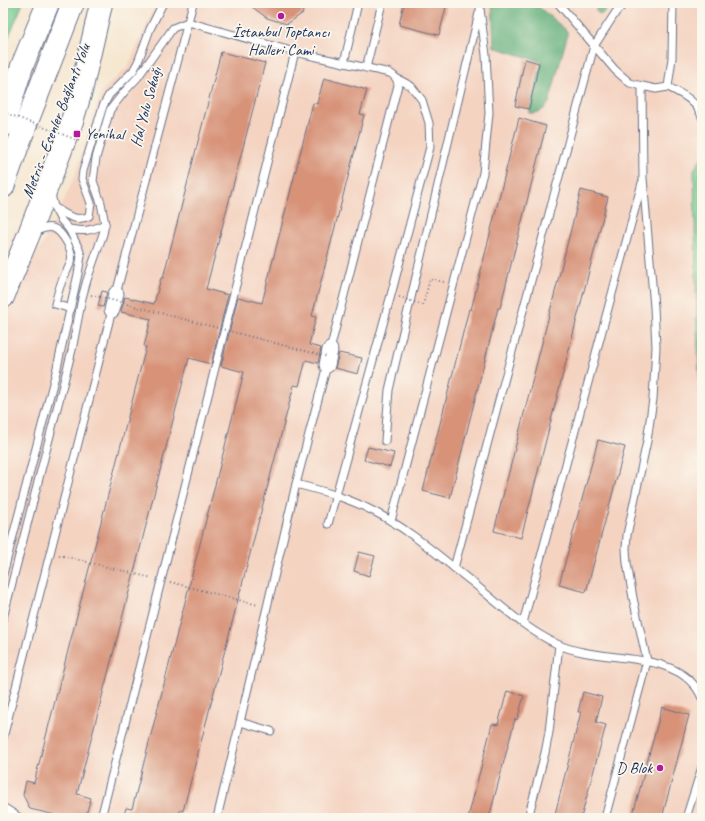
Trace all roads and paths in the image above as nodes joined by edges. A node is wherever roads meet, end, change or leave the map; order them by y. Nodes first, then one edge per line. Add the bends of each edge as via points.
1 (48, 3) edge
2 (73, 3) edge
3 (101, 3) edge
4 (163, 3) edge
5 (194, 3) edge
6 (358, 3) edge
7 (382, 3) edge
8 (558, 3) edge
9 (625, 3) edge
10 (674, 3) edge
11 (481, 6) edge
12 (566, 7) edge
13 (188, 22) junction
14 (594, 46) junction
15 (295, 52) junction
16 (344, 63) junction
17 (22, 66) junction
18 (366, 68) junction
19 (396, 78) junction
20 (642, 86) junction
21 (668, 87) junction
22 (3, 99) edge
23 (3, 112) edge
24 (702, 117) edge
25 (3, 126) edge
26 (80, 141) dead end
27 (53, 172) junction
28 (643, 178) junction
29 (3, 187) edge
30 (54, 207) junction
31 (105, 224) junction
32 (68, 229) junction
33 (29, 234) junction
34 (3, 262) edge
35 (453, 285) junction
36 (116, 294) joint
37 (3, 297) edge
38 (399, 297) dead end
39 (100, 298) dead end
40 (71, 308) junction
41 (112, 310) joint
42 (328, 358) junction
43 (385, 440) dead end
44 (296, 484) junction
45 (335, 494) junction
46 (391, 521) junction
47 (328, 524) dead end
48 (454, 568) junction
49 (3, 574) edge
50 (3, 618) edge
51 (523, 623) junction
52 (559, 645) junction
53 (647, 662) junction
54 (702, 698) edge
55 (240, 722) junction
56 (270, 731) dead end
57 (3, 738) edge
58 (702, 767) edge
59 (3, 807) edge
60 (20, 818) edge
61 (101, 818) edge
62 (217, 818) edge
63 (528, 818) edge
64 (605, 818) edge
65 (686, 818) edge

1 - 17 highway
2 - 29 highway, Metris - Esenler Bağlantı Yolu
3 - 27 highway via 82,91
3 - 34 highway, Metris - Esenler Bağlantı Yolu
4 - 30 lane via 133,71 108,95 103,106 83,171 82,179 91,203 89,216 74,218
5 - 13 lane, Hal Yolu Sokağı
6 - 16 lane
7 - 18 lane
8 - 12 lane
9 - 14 lane via 616,12
10 - 21 lane
11 - 35 lane via 489,113 482,173
11 - 43 lane via 388,390
12 - 14 lane
13 - 15 lane
13 - 31 lane via 173,28 138,77 110,110 96,158 93,181
13 - 36 lane, Hal Yolu Sokağı
14 - 20 lane via 630,83
14 - 48 lane
15 - 16 lane
15 - 61 lane
16 - 18 lane
17 - 22 highway
17 - 25 highway
18 - 19 lane via 390,73
19 - 42 lane via 398,85
19 - 45 lane via 411,86 422,100 428,123 430,147
20 - 21 lane via 656,89
20 - 28 lane
21 - 24 lane via 692,100
23 - 26 path, bridge
27 - 30 lane via 51,198
27 - 33 highway
28 - 51 lane
28 - 53 lane via 656,346 653,399 647,441 626,549 630,585
30 - 32 lane
31 - 32 lane via 88,231
31 - 50 lane via 98,251 86,280 72,350
32 - 40 lane via 81,256
33 - 37 highway
33 - 40 lane via 43,228 55,229 69,246 72,260 55,304
35 - 38 path, bridge via 430,279 423,305
35 - 46 lane
36 - 41 street, Hal Yolu Sokağı
39 - 42 path, bridge
40 - 49 lane
41 - 57 lane
42 - 44 lane
44 - 45 lane
44 - 55 lane
45 - 46 lane
45 - 47 lane
46 - 48 lane
48 - 51 lane
51 - 52 lane
52 - 53 lane via 584,653
52 - 63 lane via 549,732
53 - 54 lane via 672,669 686,677
53 - 64 lane
55 - 56 lane
55 - 62 lane
58 - 65 lane
59 - 60 lane

